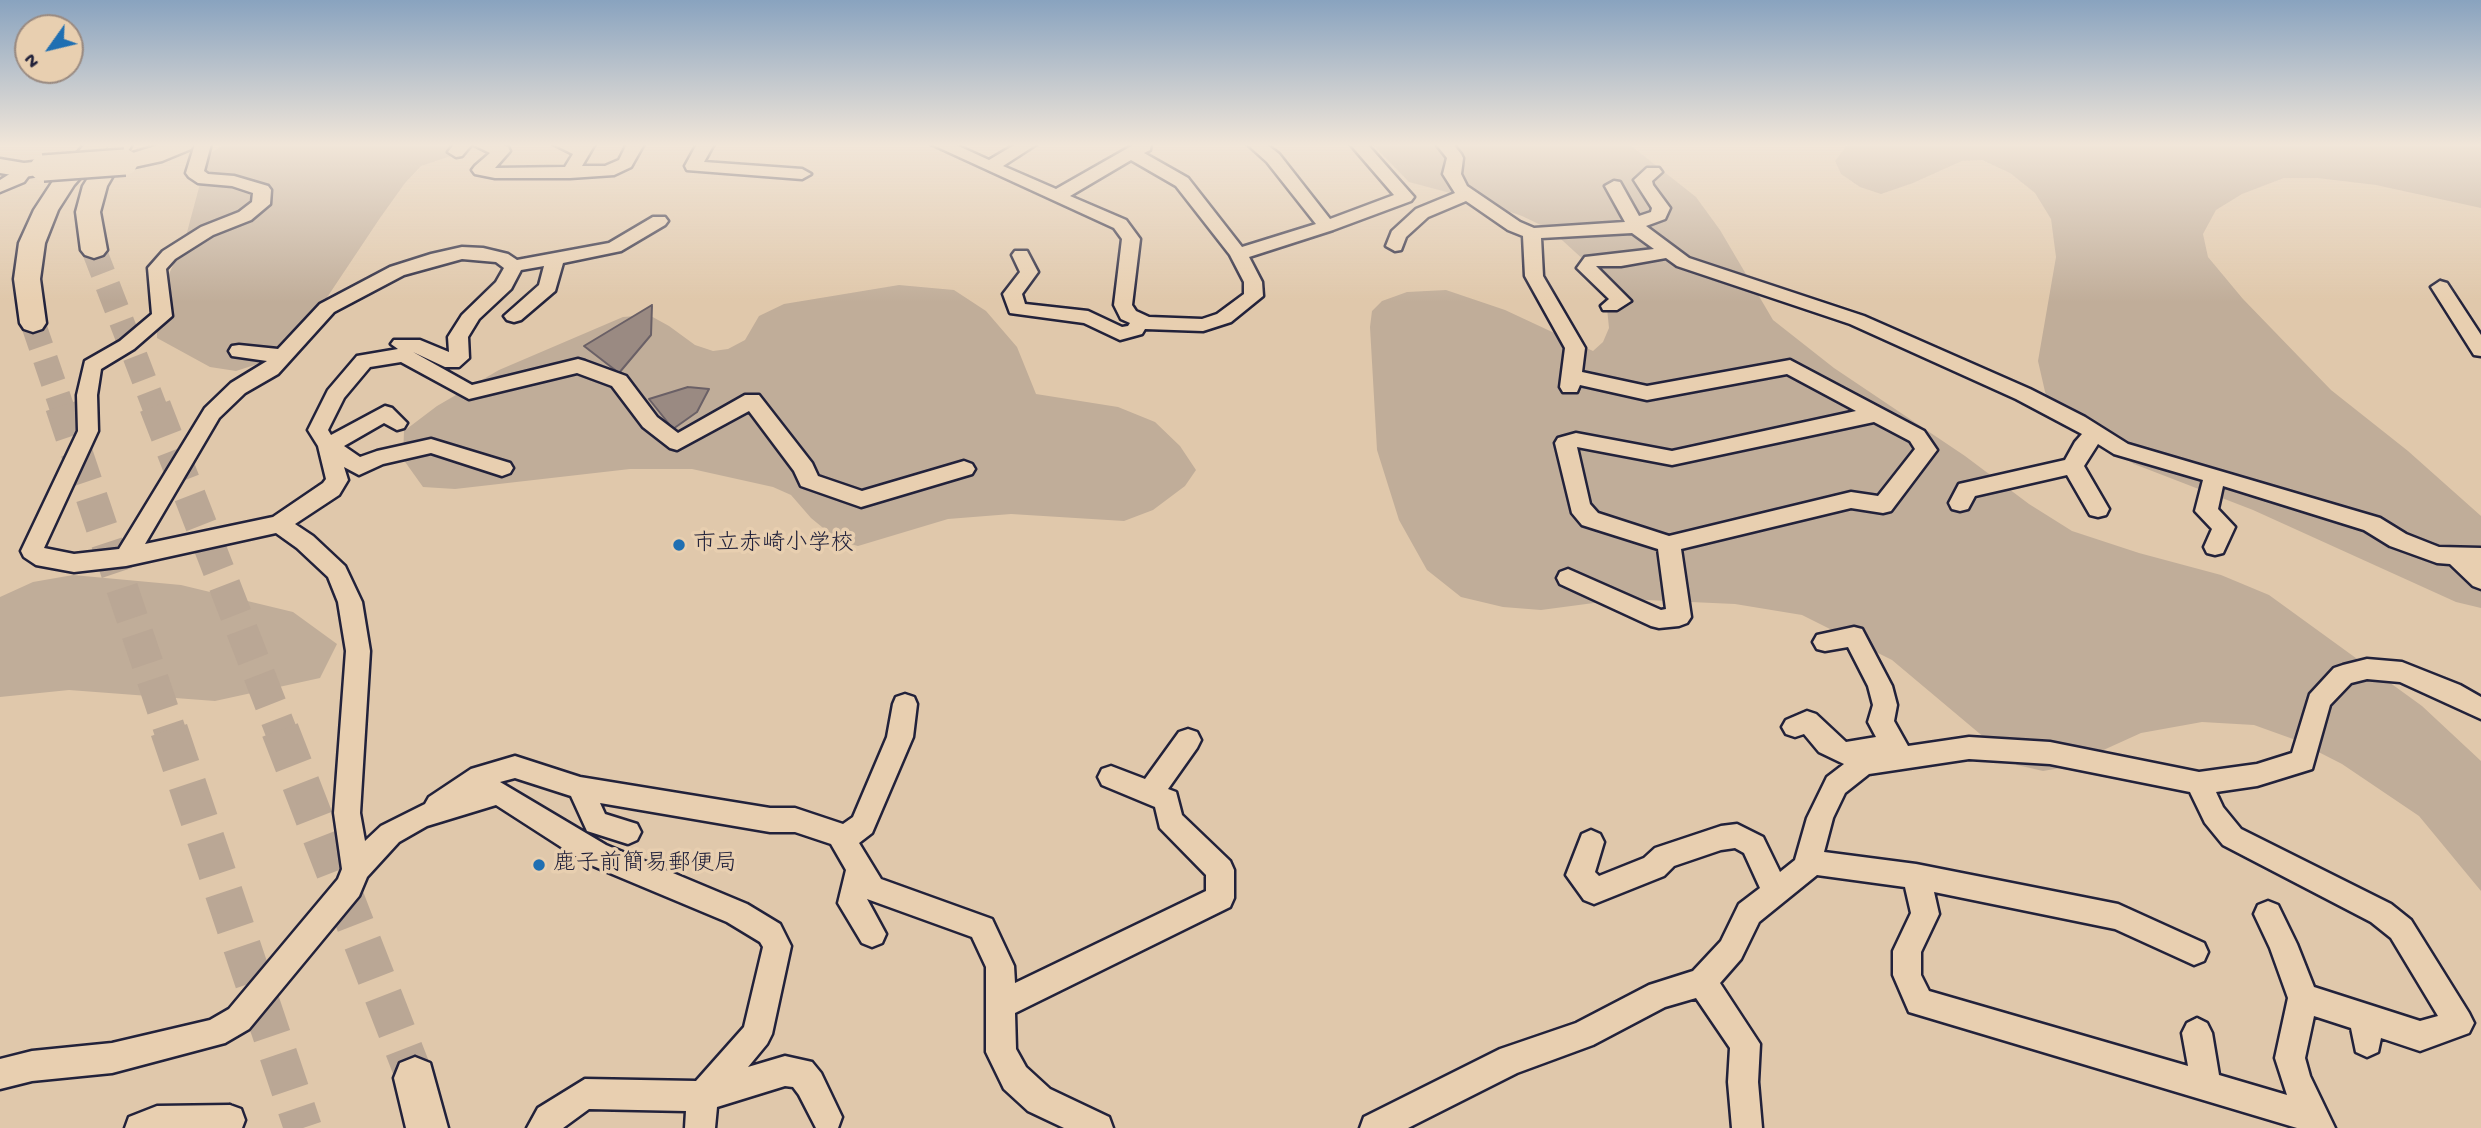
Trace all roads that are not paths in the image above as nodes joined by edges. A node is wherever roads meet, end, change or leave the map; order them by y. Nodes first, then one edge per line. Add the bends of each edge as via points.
1 (55, 197) edge
2 (92, 197) edge
3 (261, 197) edge
4 (1063, 197) edge
5 (1193, 197) edge
6 (1304, 197) edge
7 (1405, 197) edge
8 (1462, 197) edge
9 (1472, 197) edge
10 (1620, 197) edge
11 (1653, 197) edge
12 (659, 221) dead end
13 (1635, 225) junction
14 (1327, 226) junction
15 (1532, 233) junction
16 (1395, 246) dead end
17 (94, 250) tunnel mouth
18 (1669, 252) junction
19 (1238, 254) junction
20 (1021, 255) dead end
21 (555, 260) junction
22 (514, 266) junction
23 (2440, 287) dead end
24 (1622, 301) dead end
25 (514, 316) dead end
26 (1141, 321) junction
27 (33, 323) tunnel mouth
28 (2481, 350) edge
29 (239, 351) dead end
30 (283, 356) junction
31 (364, 361) junction
32 (386, 414) dead end
33 (1877, 414) junction
34 (2096, 433) junction
35 (328, 446) junction
36 (2073, 466) junction
37 (502, 468) dead end
38 (964, 468) dead end
39 (2215, 476) junction
40 (1960, 503) dead end
41 (2098, 509) dead end
42 (279, 524) junction
43 (1669, 544) junction
44 (2215, 547) dead end
45 (2456, 556) junction
46 (126, 557) junction
47 (2481, 557) edge
48 (2481, 580) edge
49 (1575, 587) dead end
50 (1825, 642) dead end
51 (905, 705) dead end
52 (2481, 709) edge
53 (1795, 727) dead end
54 (1188, 740) dead end
55 (1897, 751) junction
56 (1111, 777) dead end
57 (2199, 783) junction
58 (580, 788) junction
59 (1150, 793) junction
60 (420, 817) junction
61 (628, 832) dead end
62 (843, 840) junction
63 (1591, 842) dead end
64 (1808, 862) junction
65 (356, 869) junction
66 (860, 869) junction
67 (1916, 876) junction
68 (1776, 891) junction
69 (2268, 914) dead end
70 (872, 934) dead end
71 (2194, 952) dead end
72 (1702, 982) junction
73 (2303, 998) junction
74 (1002, 1004) junction
75 (2197, 1033) dead end
76 (0, 1074) edge
77 (415, 1078) tunnel mouth
78 (2206, 1086) junction
79 (703, 1096) junction
80 (827, 1117) dead end
81 (230, 1120) dead end
82 (1063, 1121) edge
83 (2318, 1123) edge
84 (140, 1128) edge
85 (428, 1128) edge
86 (542, 1128) edge
87 (699, 1128) edge
88 (1098, 1128) edge
89 (1375, 1128) edge
90 (1747, 1128) edge

1 - 27 street via 32,243 27,279
2 - 17 street via 88,212
3 - 46 street via 261,204 245,215 207,231 169,255 157,268 162,316 92,366 88,430 32,551 44,559 74,563
4 - 26 street via 1121,223 1131,239 1123,305 1128,315
5 - 19 street
6 - 14 street
7 - 14 street
8 - 16 street via 1422,213 1398,235
9 - 15 street
10 - 13 street
11 - 13 street via 1661,208 1659,215
12 - 21 street via 615,247
13 - 15 street
13 - 18 street
14 - 19 street
15 - 33 street via 1534,276 1575,348 1571,382 1647,393 1790,367
18 - 24 street via 1591,261 1586,268
18 - 34 street via 1704,271 1857,320 2022,394
19 - 26 street via 1253,282 1254,296 1224,318 1203,325
20 - 26 street via 1029,272 1012,294 1017,309 1088,317 1120,334 1135,330
21 - 22 street
21 - 25 street via 548,287
22 - 30 street via 502,258 461,253 397,271 327,308
22 - 31 street via 504,285 472,315 458,337 459,358 452,362 420,346 401,344 374,352
23 - 28 street
29 - 30 street
30 - 46 street via 212,413
31 - 35 street via 335,396 318,430
31 - 38 street via 404,355 469,392 578,366 619,382 650,422 677,443 752,400 809,481 861,499
32 - 35 street
33 - 43 street via 1917,436 1926,450 1883,505 1851,500
33 - 43 street via 1672,458 1576,440 1565,443 1580,507 1590,519
34 - 36 street
34 - 39 street via 2121,449
35 - 37 street via 359,467 377,458 431,446
35 - 42 street via 337,480 331,489
36 - 40 street via 1967,490
36 - 41 street
39 - 44 street via 2206,511 2224,527
39 - 45 street via 2372,524 2437,555
42 - 46 street
42 - 65 street via 337,572 350,602 358,651 347,813
43 - 49 street via 1679,617 1660,619
45 - 47 street
45 - 48 street
50 - 55 street via 1854,636 1880,686 1885,705 1881,722
51 - 62 street via 900,737 863,825
52 - 57 street via 2402,672 2367,669 2343,676 2319,701 2303,761 2258,775
53 - 55 street via 1807,721 1842,753
54 - 59 street
55 - 57 street via 1969,748 2050,753
55 - 64 street via 1863,764 1836,785 1820,818
56 - 59 street
57 - 73 street via 2214,815 2232,837 2381,913 2401,929 2459,1023 2420,1036 2365,1030
58 - 60 street via 515,767 481,777
58 - 61 street via 596,823
58 - 62 street via 770,820 795,820
59 - 74 street via 1167,800 1169,820 1220,870 1220,898
60 - 65 street via 390,834
60 - 79 street via 499,793 596,854 737,913 770,933 777,946 757,1034
62 - 66 street
63 - 68 street via 1580,875 1594,891 1654,867 1665,857 1737,836 1754,845
64 - 67 street
64 - 68 street
65 - 76 street via 349,887 239,1019 215,1033 112,1058
66 - 70 street via 852,903
66 - 74 street via 871,888 982,928 1000,966
67 - 71 street via 2118,917
67 - 78 street via 1925,914 1907,951 1907,975 1919,1002
68 - 72 street via 1749,913 1731,950
69 - 73 street
72 - 89 street via 1659,995 1583,1035 1511,1060
72 - 90 street via 1745,1044
73 - 83 street via 2290,1058
74 - 82 street via 1001,1052 1015,1078
75 - 78 street
77 - 85 street
78 - 83 street
79 - 80 street via 785,1071 801,1073
79 - 86 street via 585,1094
79 - 87 street
81 - 84 street via 157,1121
82 - 88 street

